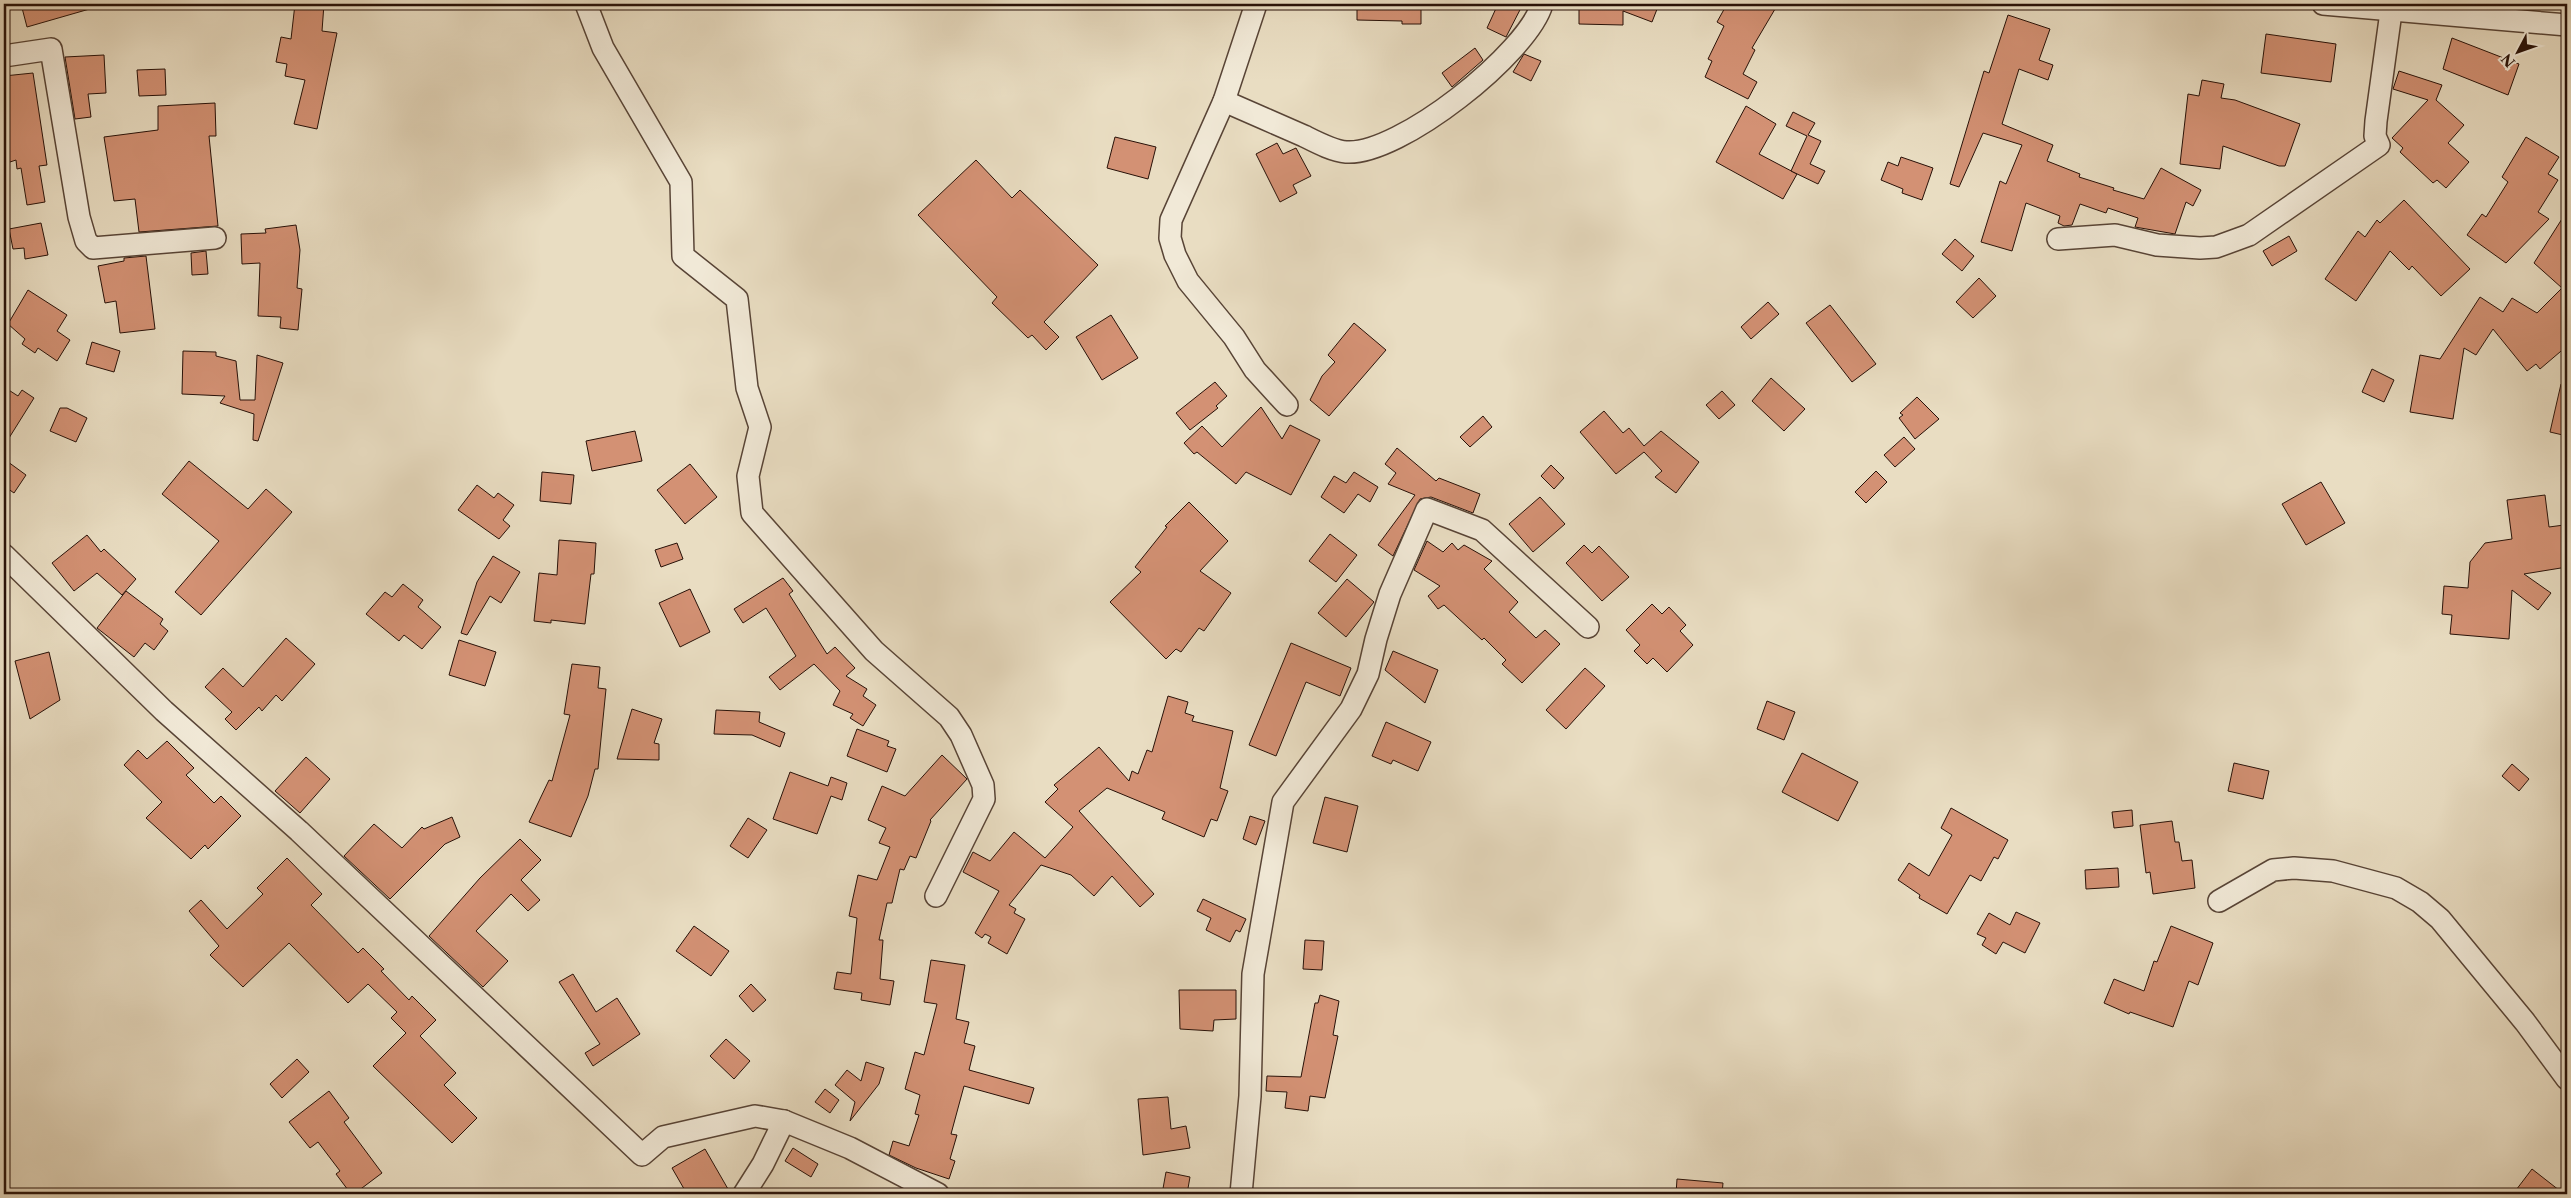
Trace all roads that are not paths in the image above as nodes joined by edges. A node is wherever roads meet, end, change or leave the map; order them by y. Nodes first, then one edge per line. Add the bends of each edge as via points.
1 (586, 4) edge
2 (1256, 4) edge
3 (1542, 4) edge
4 (2323, 4) edge
5 (2391, 12) junction
6 (2567, 25) edge
7 (4, 56) edge
8 (1224, 101) junction
9 (215, 238) dead end
10 (2058, 239) dead end
11 (1286, 405) dead end
12 (4, 555) edge
13 (1588, 627) dead end
14 (936, 896) dead end
15 (2218, 901) dead end
16 (2567, 1079) edge
17 (784, 1121) junction
18 (744, 1194) edge
19 (938, 1194) edge
20 (1241, 1194) edge

1 - 14 street via 603,48 681,182 683,256 737,300 747,388 760,427 748,476 752,512 874,651 949,717 961,735 983,785 984,799
2 - 8 street
3 - 8 street via 1540,13 1510,54 1464,94 1395,139 1372,147 1347,152
4 - 5 street
5 - 6 street
5 - 10 street via 2376,121 2375,136 2379,145 2249,235 2216,247 2200,248 2157,245 2115,235
7 - 9 street via 51,49 79,217 86,241 93,248
8 - 11 street via 1171,220 1170,238 1174,255 1188,281 1255,370
12 - 17 street via 164,711 306,838 642,1155 663,1137 755,1116
13 - 20 street via 1482,530 1427,509 1390,594 1368,674 1351,709 1283,802 1253,974 1250,1096
15 - 16 street via 2272,870 2294,868 2333,871 2396,888 2440,919 2525,1022
17 - 18 street
17 - 19 street via 850,1148

